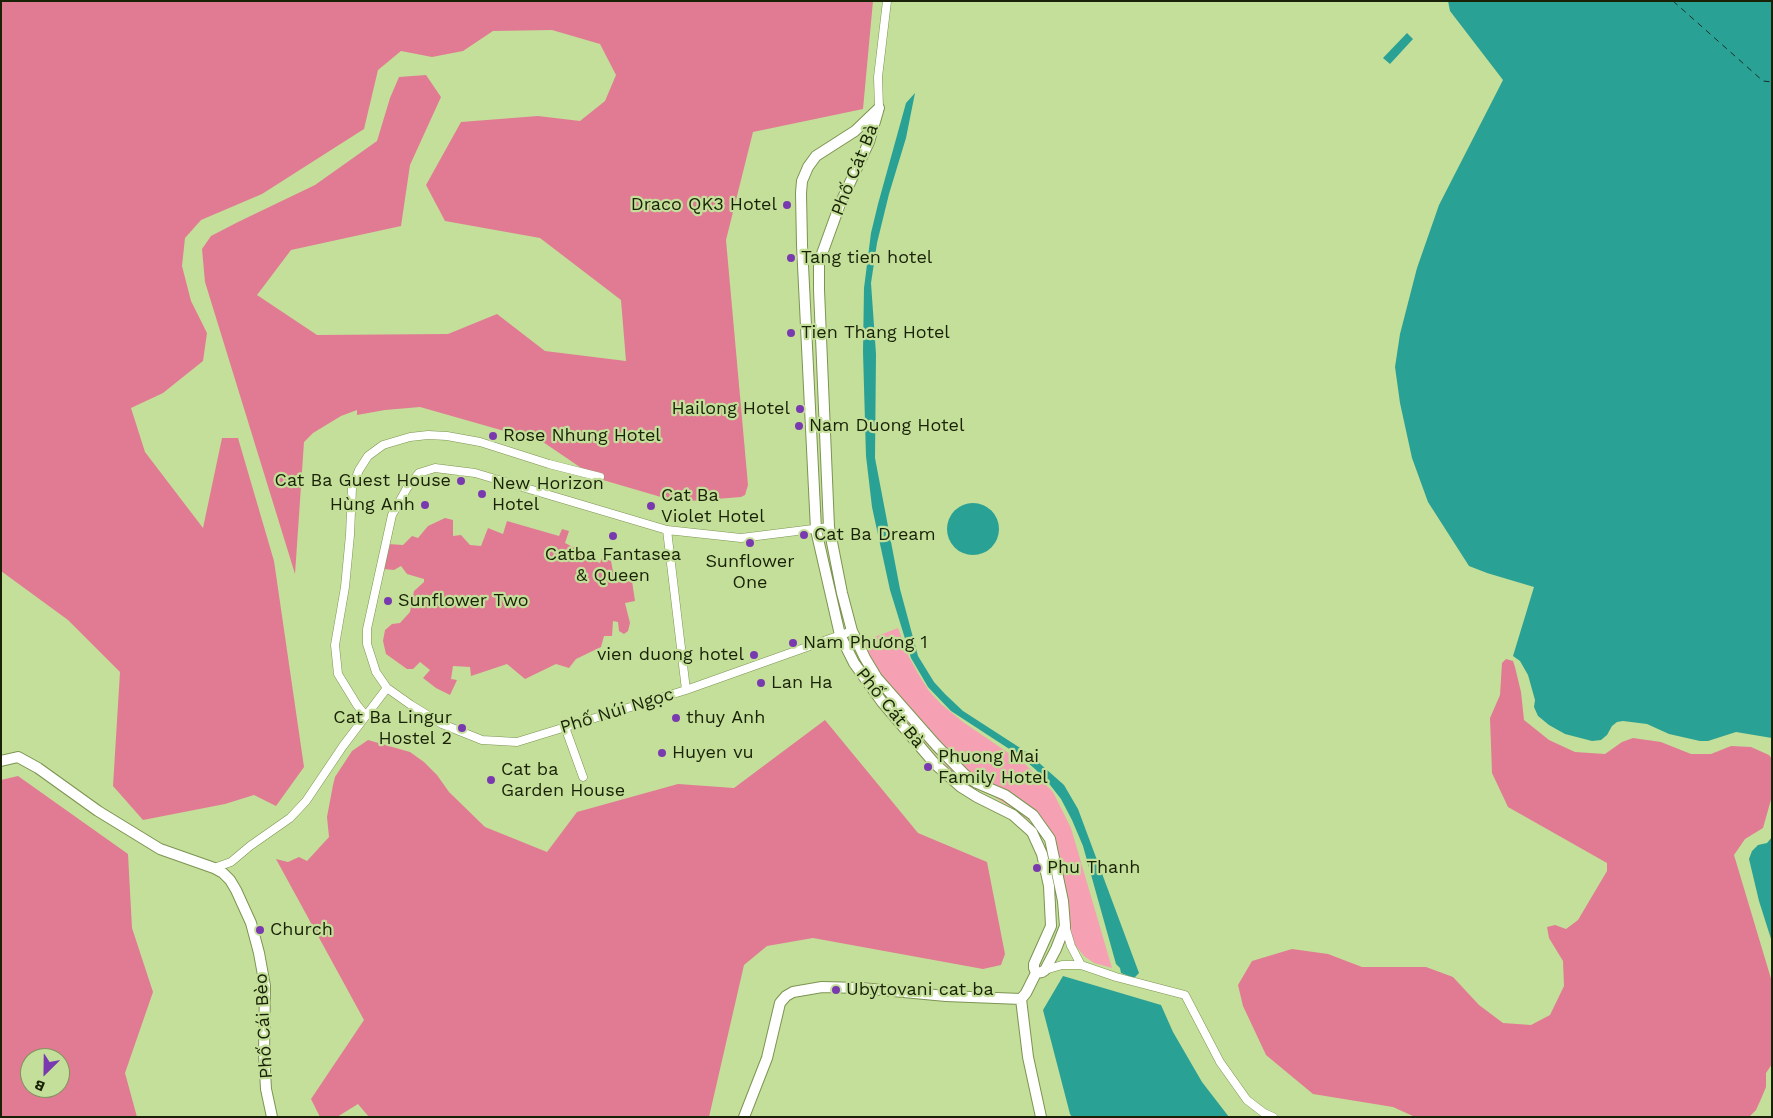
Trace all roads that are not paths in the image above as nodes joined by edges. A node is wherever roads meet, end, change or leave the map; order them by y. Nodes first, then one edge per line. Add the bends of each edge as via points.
1 (887, 1) edge
2 (879, 108) junction
3 (810, 379) junction
4 (822, 379) junction
5 (600, 477) dead end
6 (829, 528) junction
7 (667, 530) junction
8 (816, 530) junction
9 (852, 631) junction
10 (840, 635) junction
11 (387, 688) junction
12 (686, 690) junction
13 (366, 716) junction
14 (565, 727) junction
15 (936, 746) junction
16 (926, 754) junction
17 (1, 761) edge
18 (583, 778) dead end
19 (1041, 826) junction
20 (1032, 832) junction
21 (231, 862) junction
22 (214, 868) junction
23 (230, 880) junction
24 (1051, 926) junction
25 (1065, 926) junction
26 (1081, 965) junction
27 (1041, 971) junction
28 (1021, 999) junction
29 (272, 1117) edge
30 (744, 1117) edge
31 (1041, 1117) edge
32 (1273, 1117) edge

1 - 2 street via 878,77
2 - 3 main road, Phố Cát Bà via 855,131 816,156 802,181 802,245
2 - 4 main road, Phố Cát Bà via 869,142 840,204 819,262
3 - 4 main road
3 - 8 main road, Phố Cát Bà
4 - 6 main road, Phố Cát Bà
5 - 13 street via 480,442 447,436 410,437 383,445 368,456 352,488 345,587 335,644 338,674
6 - 8 street, Phố Núi Ngọc
6 - 9 main road, Phố Cát Bà
7 - 8 street, Phố Núi Ngọc via 741,538
7 - 11 street, Phố Núi Ngọc via 469,471 435,468 419,472 392,515 367,629 371,658
7 - 12 street
8 - 10 main road, Phố Cát Bà
9 - 10 street, Phố Núi Ngọc
9 - 15 main road, Phố Cát Bà via 877,678
10 - 12 street, Phố Núi Ngọc
10 - 16 main road, Phố Cát Bà via 868,684
11 - 13 street
11 - 14 street, Phố Núi Ngọc via 442,724 482,740 517,742
12 - 14 street, Phố Núi Ngọc
13 - 21 street via 306,801 290,818
14 - 18 street
15 - 16 main road
15 - 19 main road, Phố Cát Bà via 964,775 1005,795 1033,815
16 - 20 main road, Phố Cát Bà via 961,787 1013,815
17 - 22 main road, Phố Cái Bèo via 18,757 160,850
19 - 20 main road
19 - 25 main road, Phố Cát Bà via 1050,839
20 - 24 main road, Phố Cát Bà via 1042,854 1049,886
21 - 22 street
21 - 23 street
22 - 23 main road, Phố Cái Bèo
23 - 29 main road, Phố Cái Bèo via 251,922 265,986 264,1054
24 - 25 main road
24 - 27 main road, Phố Cát Bà via 1034,964 1034,968
25 - 26 street
25 - 27 main road, Phố Cát Bà via 1056,949
26 - 27 street via 1062,964
26 - 32 street via 1185,996 1220,1062 1246,1100
27 - 28 main road, Phố Cát Bà
28 - 30 main road via 862,988 822,987 793,992 780,1003 767,1058
28 - 31 main road via 1028,1057

